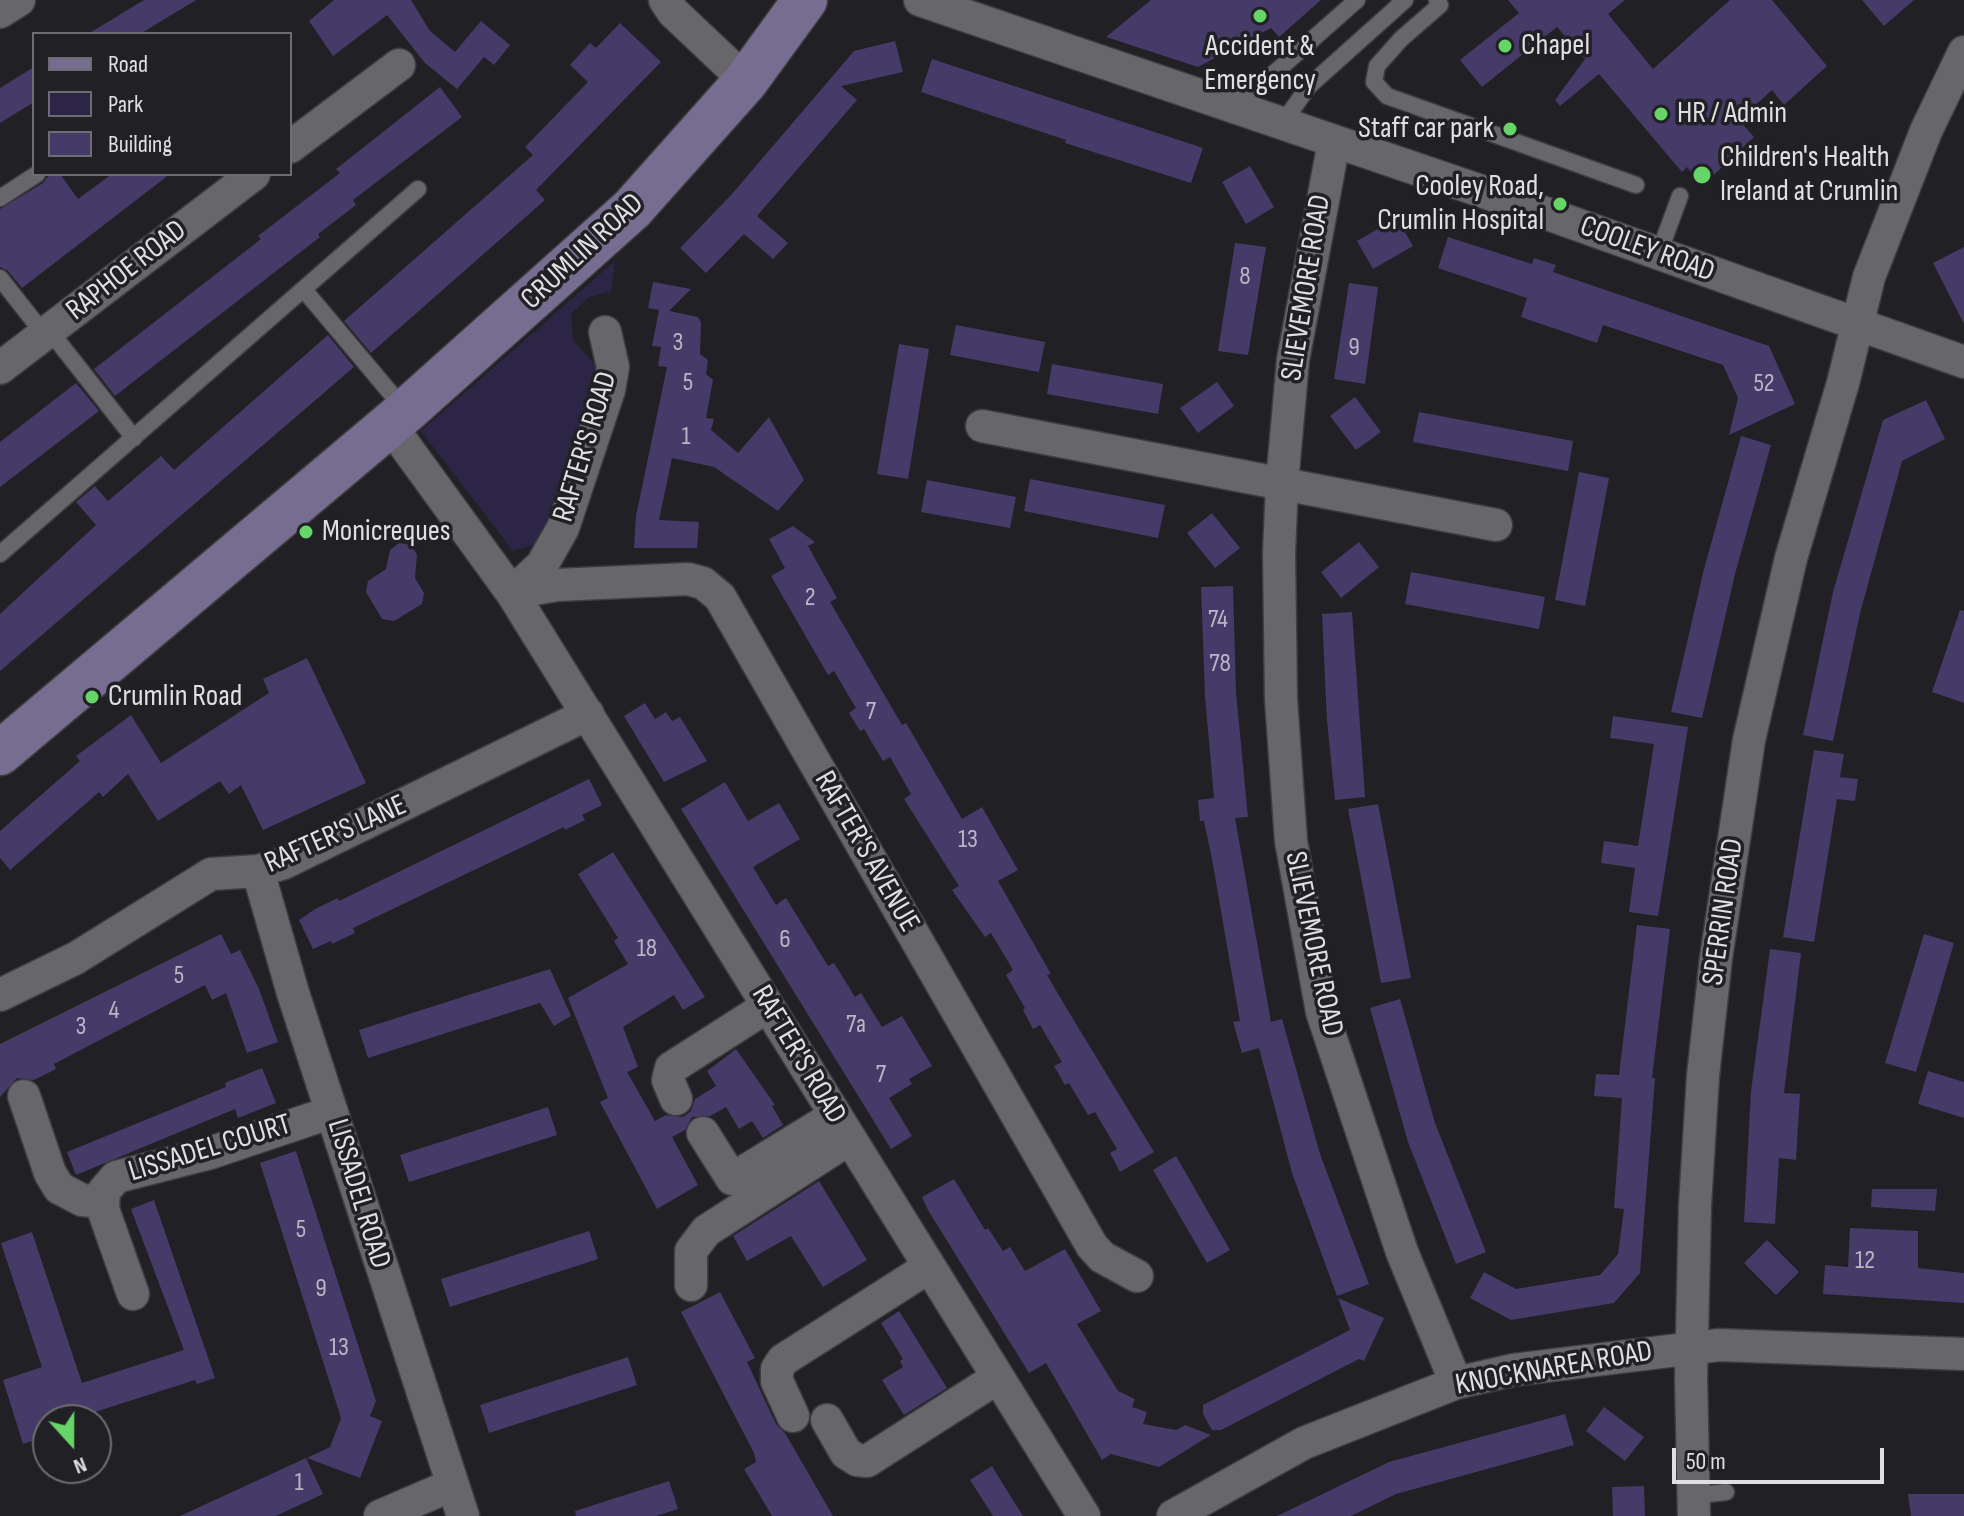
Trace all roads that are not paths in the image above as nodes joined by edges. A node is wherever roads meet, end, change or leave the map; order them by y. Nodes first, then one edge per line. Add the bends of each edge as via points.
1 (19, 0) edge
2 (665, 0) edge
3 (805, 0) edge
4 (920, 0) edge
5 (1357, 0) edge
6 (1405, 0) edge
7 (1437, 0) edge
8 (0, 12) edge
9 (399, 65) dead end
10 (1961, 65) edge
11 (746, 81) junction
12 (1241, 110) junction
13 (1281, 125) junction
14 (1334, 142) junction
15 (292, 145) edge
16 (34, 176) edge
17 (251, 176) edge
18 (1636, 185) dead end
19 (418, 189) dead end
20 (1680, 196) dead end
21 (0, 198) edge
22 (1659, 253) junction
23 (0, 278) edge
24 (305, 291) junction
25 (1859, 323) junction
26 (46, 332) junction
27 (605, 332) dead end
28 (1964, 362) edge
29 (0, 368) edge
30 (398, 418) junction
31 (982, 426) dead end
32 (134, 438) junction
33 (1282, 483) junction
34 (1496, 525) dead end
35 (0, 554) edge
36 (512, 593) junction
37 (588, 714) junction
38 (0, 753) edge
39 (258, 871) junction
40 (0, 995) edge
41 (768, 1006) junction
42 (24, 1096) dead end
43 (676, 1099) dead end
44 (332, 1112) junction
45 (842, 1128) junction
46 (703, 1133) dead end
47 (103, 1202) junction
48 (929, 1267) junction
49 (1137, 1276) dead end
50 (691, 1285) dead end
51 (133, 1294) dead end
52 (1692, 1347) junction
53 (1964, 1354) edge
54 (997, 1378) junction
55 (1456, 1383) junction
56 (793, 1416) dead end
57 (827, 1420) dead end
58 (452, 1485) junction
59 (1726, 1492) dead end
60 (1693, 1506) edge
61 (380, 1516) edge
62 (463, 1516) edge
63 (1084, 1516) edge
64 (1173, 1516) edge

1 - 8 street
2 - 11 street
3 - 11 main road, CRUMLIN ROAD
4 - 12 street, COOLEY ROAD
5 - 12 lane via 1263,83
6 - 13 lane via 1309,86
7 - 18 lane via 1440,5 1377,66 1374,82 1387,96
9 - 15 street
10 - 25 street, SPERRIN ROAD via 1926,131 1869,277
11 - 30 main road, CRUMLIN ROAD via 632,209
12 - 13 street, COOLEY ROAD
13 - 14 street, COOLEY ROAD
14 - 22 street, COOLEY ROAD
14 - 33 street, SLIEVEMORE ROAD via 1293,360
16 - 21 lane
17 - 26 street, RAPHOE ROAD
19 - 24 lane
20 - 22 lane
22 - 25 street, COOLEY ROAD
23 - 26 lane
24 - 30 lane
24 - 32 lane
25 - 28 street, COOLEY ROAD
25 - 52 street, SPERRIN ROAD via 1791,558 1749,740 1703,1076
26 - 29 street, RAPHOE ROAD
26 - 32 lane
27 - 36 street, RAFTER'S ROAD via 613,367 609,390 563,528 542,565
30 - 36 street, RAFTER'S ROAD
30 - 38 main road, CRUMLIN ROAD
31 - 33 street
32 - 35 lane
33 - 34 street
33 - 55 street, SLIEVEMORE ROAD via 1281,699 1291,841 1322,1012 1402,1252
36 - 37 street, RAFTER'S ROAD
36 - 49 street, RAFTER'S AVENUE via 557,585 688,579 720,597 1092,1246
37 - 39 street, RAFTER'S LANE via 338,838
37 - 41 street, RAFTER'S ROAD
39 - 40 street, RAFTER'S LANE via 211,874 76,958
39 - 44 street, LISSADEL ROAD
41 - 43 street via 671,1068 668,1080
41 - 45 street, RAFTER'S ROAD
42 - 47 street via 59,1188 82,1200
44 - 47 street, LISSADEL COURT via 210,1153 116,1177 104,1191
44 - 58 street, LISSADEL ROAD
45 - 46 street via 732,1179
45 - 48 street, RAFTER'S ROAD
45 - 50 street via 706,1231 691,1251
47 - 51 street, LISSADEL COURT
48 - 54 street, RAFTER'S ROAD
48 - 56 street via 783,1360 777,1381
52 - 53 street, KNOCKNAREA ROAD
52 - 55 street, KNOCKNAREA ROAD via 1513,1370
52 - 60 street, SPERRIN ROAD
54 - 57 street via 867,1461 846,1453
54 - 63 street, RAFTER'S ROAD
55 - 64 street, KNOCKNAREA ROAD via 1304,1443
58 - 61 street
58 - 62 street, LISSADEL ROAD
59 - 60 lane

